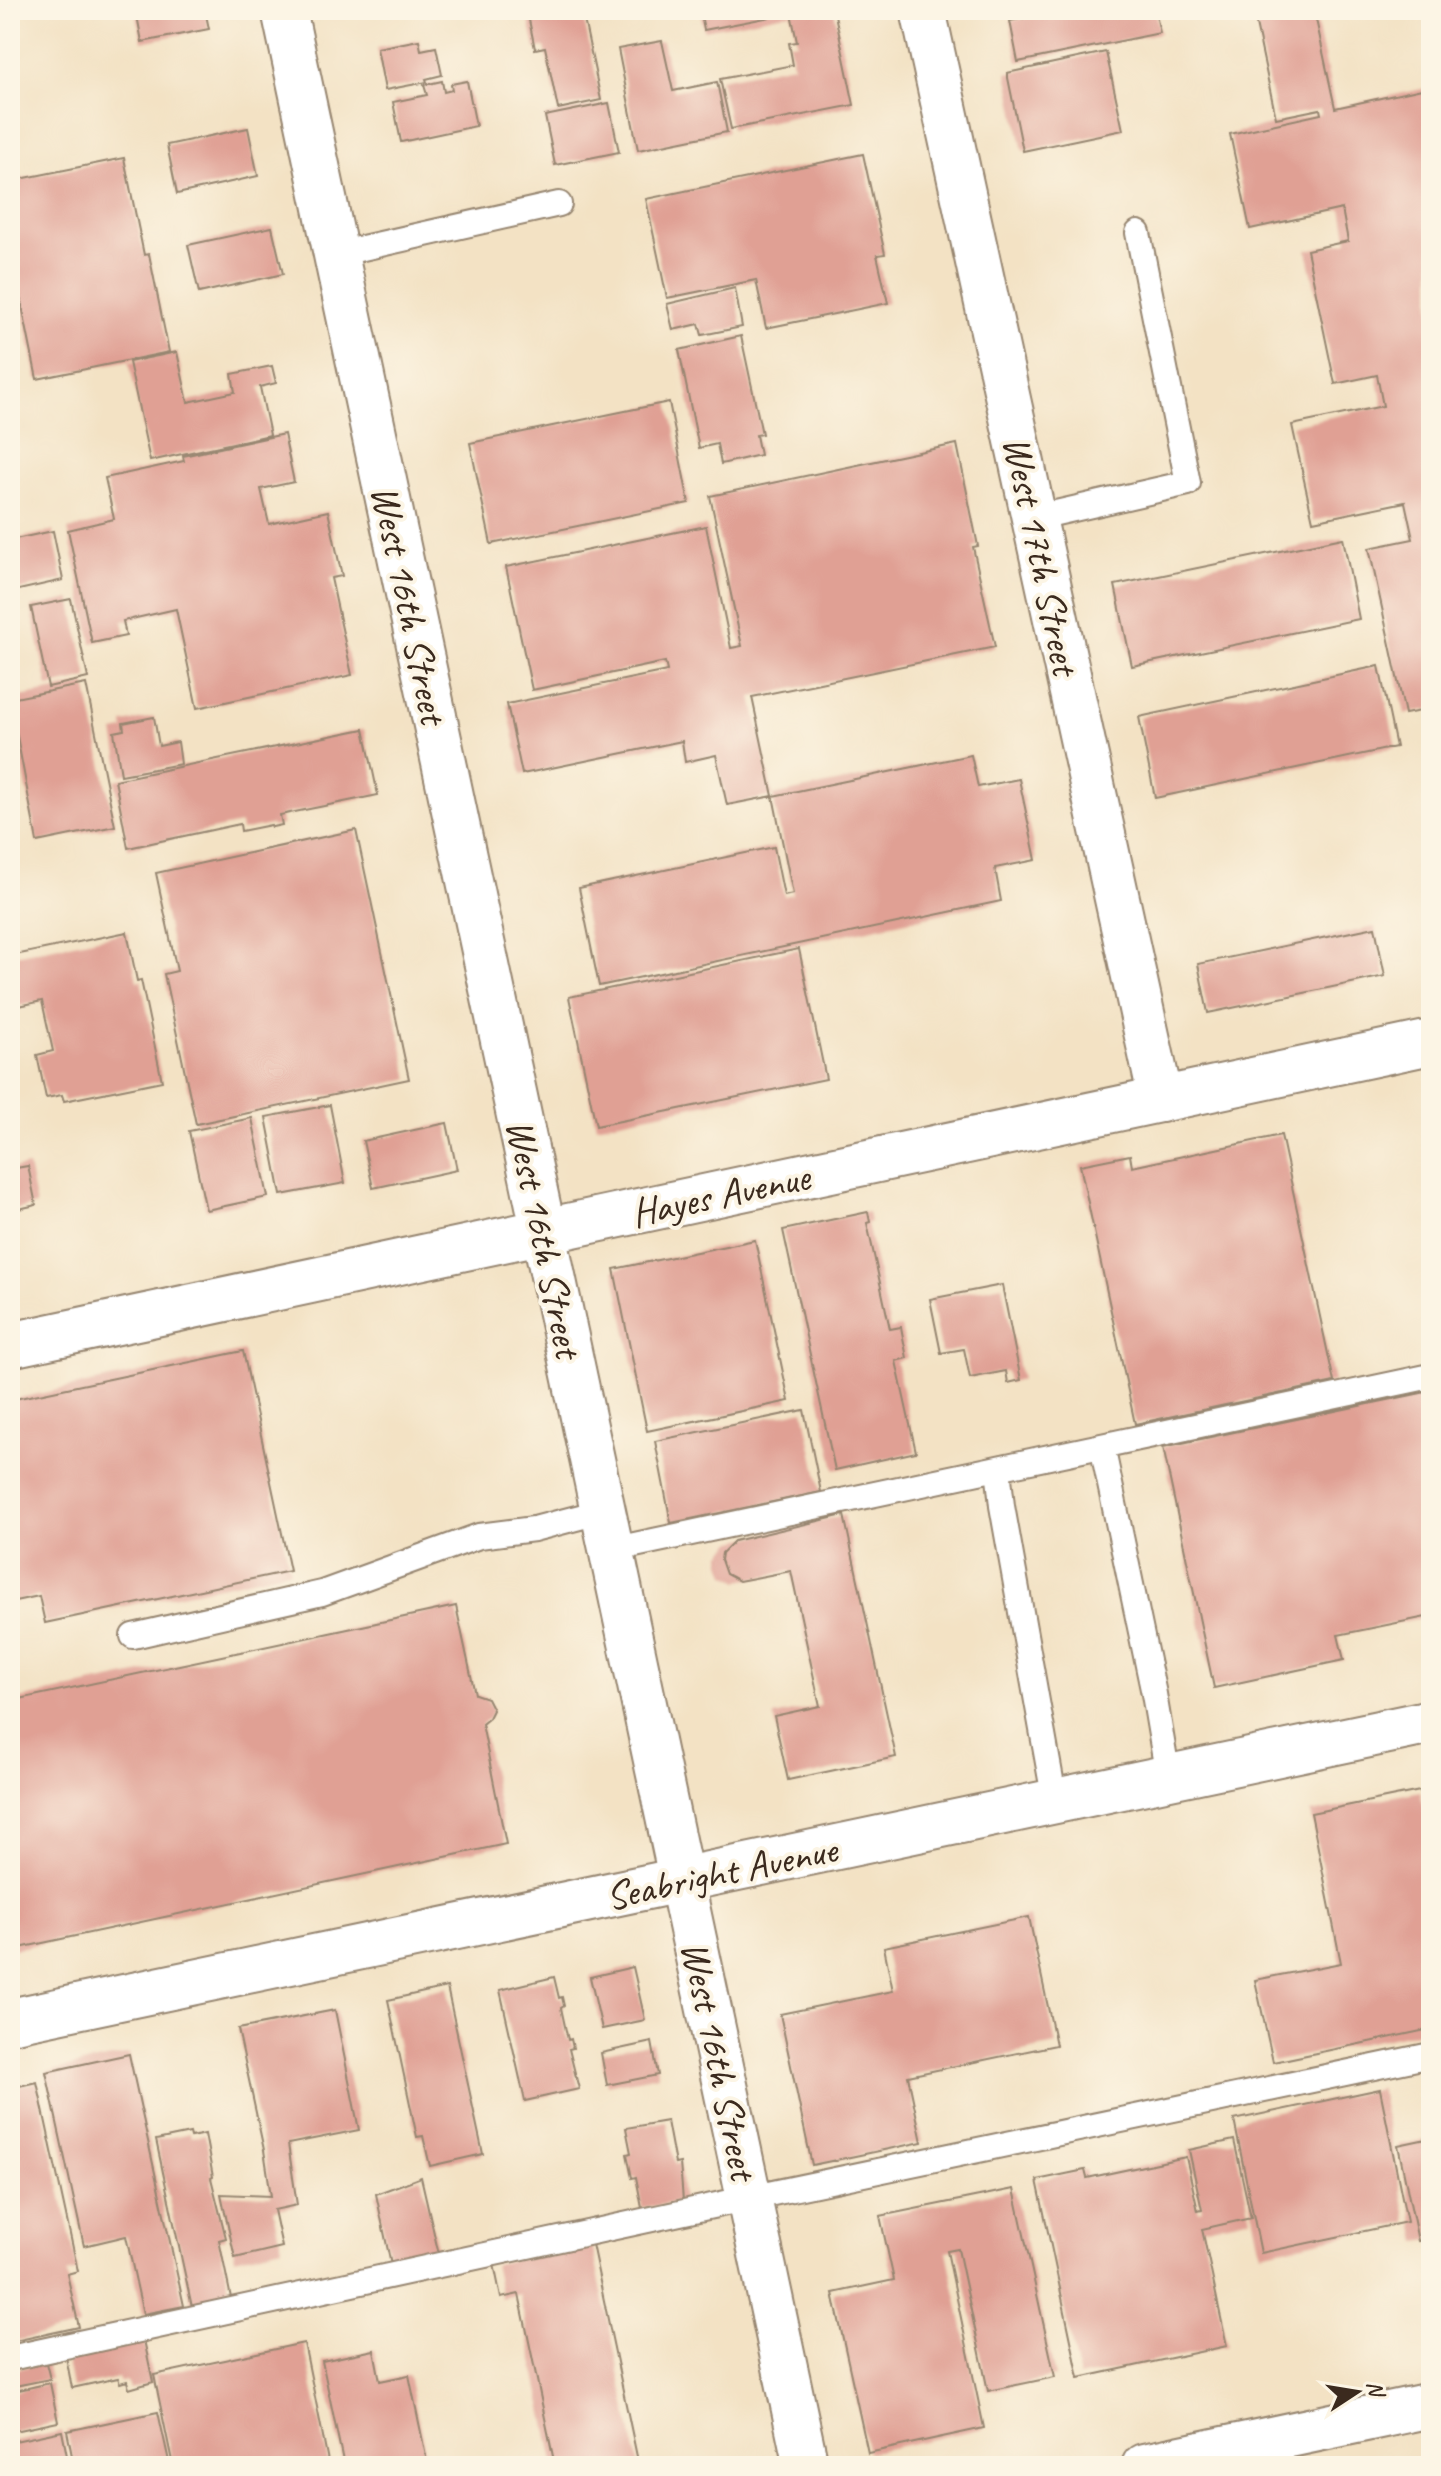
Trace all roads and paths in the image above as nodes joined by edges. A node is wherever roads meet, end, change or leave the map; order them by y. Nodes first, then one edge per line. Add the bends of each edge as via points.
1 (284, 10) edge
2 (923, 10) edge
3 (559, 204) dead end
4 (1138, 233) dead end
5 (336, 254) junction
6 (1034, 518) junction
7 (1431, 1042) edge
8 (1161, 1100) junction
9 (544, 1231) junction
10 (10, 1345) edge
11 (1431, 1376) edge
12 (1102, 1446) junction
13 (998, 1468) junction
14 (607, 1530) junction
15 (133, 1636) dead end
16 (1431, 1722) edge
17 (1168, 1777) junction
18 (1055, 1802) junction
19 (681, 1880) junction
20 (10, 2021) edge
21 (1431, 2055) edge
22 (749, 2198) junction
23 (10, 2358) edge
24 (1431, 2405) edge
25 (806, 2466) edge
26 (1144, 2466) edge

1 - 5 street, West 16th Street
2 - 6 street, West 17th Street
3 - 5 lane
4 - 6 lane via 1188,483
5 - 9 street, West 16th Street
6 - 8 street, West 17th Street
7 - 8 street, Hayes Avenue
8 - 9 street, Hayes Avenue
9 - 10 street, Hayes Avenue
9 - 14 street, West 16th Street
11 - 12 lane
12 - 13 lane
12 - 17 lane
13 - 14 lane
13 - 18 lane
14 - 15 lane via 534,1529 479,1536 322,1593
14 - 19 street, West 16th Street
16 - 17 street, Seabright Avenue
17 - 18 street, Seabright Avenue
18 - 19 street, Seabright Avenue
19 - 20 street, Seabright Avenue
19 - 22 street, West 16th Street
21 - 22 lane
22 - 23 lane
22 - 25 street, West 16th Street
24 - 26 street

